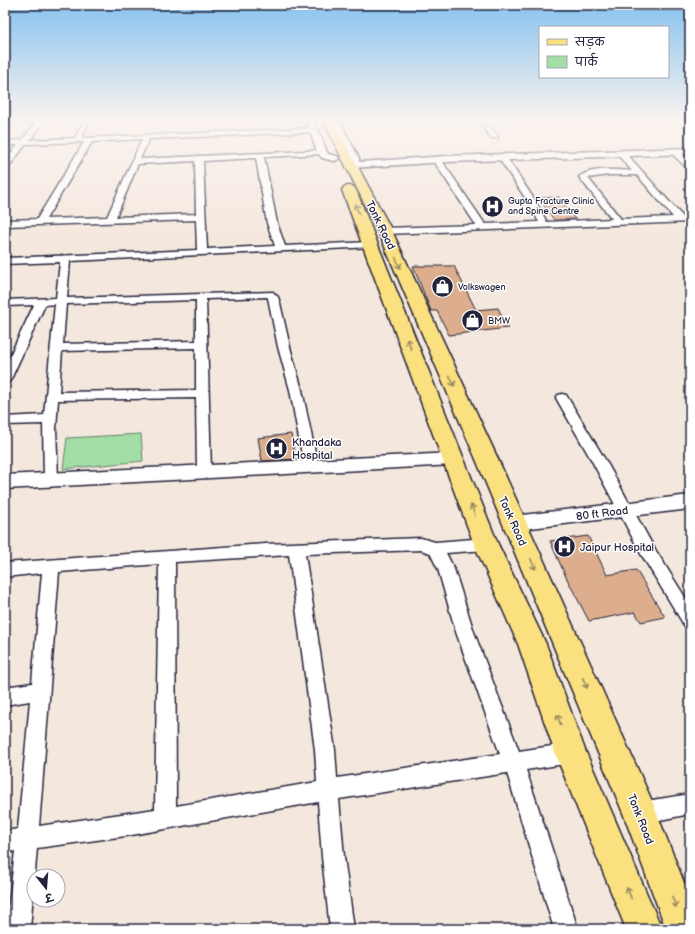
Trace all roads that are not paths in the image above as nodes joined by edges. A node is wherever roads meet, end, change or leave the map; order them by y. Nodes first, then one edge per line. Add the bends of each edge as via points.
1 (75, 164) edge
2 (135, 164) edge
3 (199, 164) edge
4 (261, 164) edge
5 (340, 164) edge
6 (439, 164) edge
7 (506, 164) edge
8 (629, 164) edge
9 (637, 173) junction
10 (201, 217) junction
11 (680, 219) junction
12 (690, 219) edge
13 (110, 220) junction
14 (40, 222) junction
15 (619, 222) junction
16 (5, 223) edge
17 (544, 224) junction
18 (482, 227) junction
19 (378, 238) junction
20 (281, 249) junction
21 (202, 253) junction
22 (65, 259) junction
23 (5, 261) edge
24 (201, 296) junction
25 (41, 302) junction
26 (61, 302) junction
27 (5, 303) edge
28 (200, 344) junction
29 (57, 348) junction
30 (5, 378) edge
31 (201, 394) junction
32 (52, 396) junction
33 (562, 398) dead end
34 (50, 419) junction
35 (5, 421) edge
36 (453, 459) junction
37 (311, 466) junction
38 (204, 471) junction
39 (51, 479) junction
40 (5, 482) edge
41 (690, 502) edge
42 (625, 510) junction
43 (514, 523) junction
44 (486, 544) junction
45 (296, 548) junction
46 (435, 548) junction
47 (167, 557) junction
48 (51, 566) junction
49 (5, 570) edge
50 (690, 620) edge
51 (39, 691) junction
52 (5, 696) edge
53 (571, 753) junction
54 (512, 761) junction
55 (328, 790) junction
56 (690, 804) edge
57 (640, 814) junction
58 (165, 818) junction
59 (28, 839) junction
60 (5, 842) edge
61 (18, 929) edge
62 (342, 929) edge
63 (566, 929) edge
64 (644, 929) edge
65 (684, 929) edge

1 - 14 street
2 - 13 street
3 - 10 street
4 - 20 street via 272,223
5 - 19 main road, Tonk Road
6 - 18 street
7 - 17 street
8 - 9 street
9 - 11 street
9 - 15 street via 594,174 582,177
10 - 13 street
10 - 21 street
11 - 12 street
11 - 15 street
13 - 14 street
14 - 16 street
15 - 17 street
17 - 18 street
18 - 19 street
19 - 20 street
36 -> 19 main road, Tonk Road
19 -> 43 main road, Tonk Road
20 - 21 street
21 - 22 street
22 - 23 street
22 - 26 street
24 - 26 street
24 - 28 street
24 - 37 street via 262,294 273,297 296,390
25 - 26 street
25 - 27 street
25 - 30 street
26 - 29 street
28 - 29 street
28 - 31 street
29 - 32 street
31 - 32 street
31 - 38 street
32 - 34 street
33 - 42 street
34 - 35 street
34 - 39 street
36 - 37 street
44 -> 36 main road, Tonk Road
37 - 38 street
38 - 39 street
39 - 40 street
41 - 42 street, 80 ft Road
42 - 43 street, 80 ft Road
42 - 50 street
43 -> 57 main road, Tonk Road
44 - 46 street
53 -> 44 main road, Tonk Road via 532,644
45 - 46 street via 420,544
45 - 47 street
45 - 55 street via 324,742
46 - 54 street via 446,569 465,632
47 - 48 street
47 - 58 street
48 - 49 street
48 - 51 street
51 - 52 street
51 - 59 street
53 - 54 street
64 -> 53 main road, Tonk Road
54 - 55 street
54 - 63 street
55 - 58 street
55 - 62 street
56 - 57 street
57 -> 65 main road, Tonk Road
58 - 59 street
59 - 60 street
59 - 61 street

